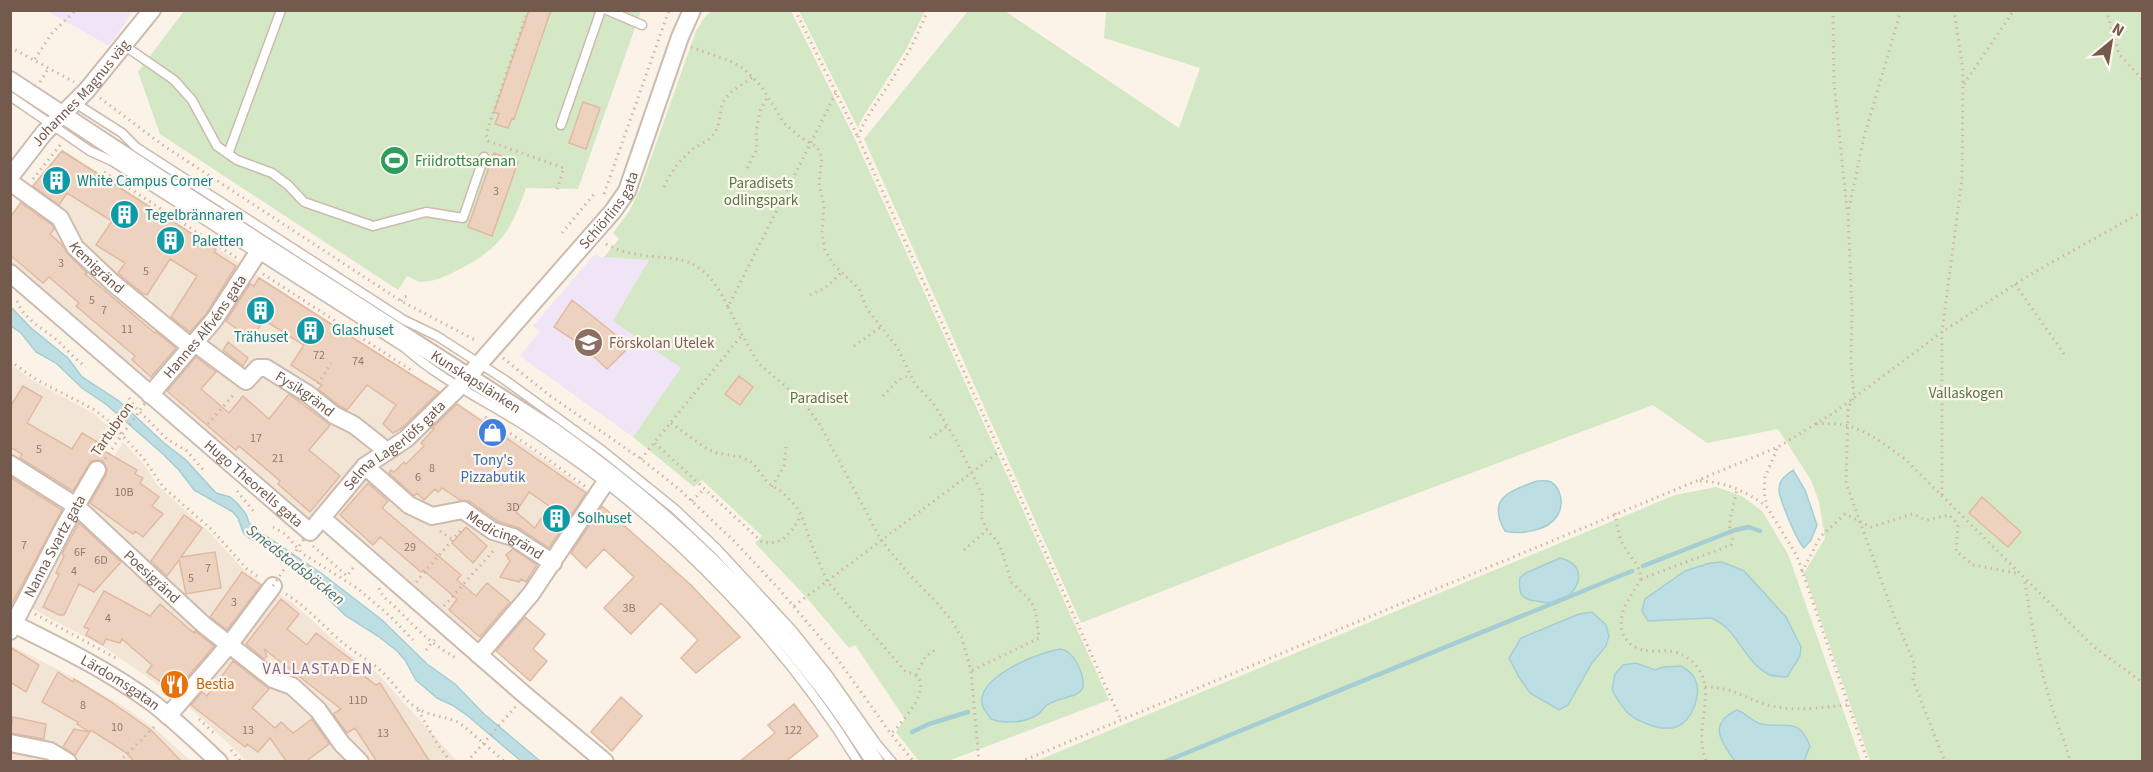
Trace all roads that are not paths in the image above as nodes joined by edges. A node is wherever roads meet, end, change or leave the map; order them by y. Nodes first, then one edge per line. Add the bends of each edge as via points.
1 (152, 10) edge
2 (281, 10) edge
3 (600, 10) edge
4 (607, 10) edge
5 (692, 10) edge
6 (642, 25) dead end
7 (125, 46) junction
8 (10, 80) edge
9 (10, 96) edge
10 (75, 102) junction
11 (57, 120) junction
12 (561, 125) dead end
13 (228, 154) junction
14 (484, 158) dead end
15 (10, 177) edge
16 (17, 187) edge
17 (253, 260) junction
18 (10, 273) edge
19 (193, 345) junction
20 (469, 376) junction
21 (148, 398) junction
22 (387, 451) junction
23 (10, 464) edge
24 (365, 466) junction
25 (97, 470) road end
26 (601, 489) junction
27 (76, 506) junction
28 (321, 518) junction
29 (553, 563) junction
30 (273, 586) road end
31 (12, 625) edge
32 (229, 645) junction
33 (479, 655) junction
34 (162, 723) junction
35 (10, 743) edge
36 (68, 762) edge
37 (219, 762) edge
38 (360, 762) edge
39 (605, 762) edge
40 (858, 762) edge
41 (875, 762) edge
42 (892, 762) edge

1 - 7 street, Johannes Magnus väg
2 - 13 lane
3 - 12 lane
4 - 6 lane
5 - 20 street, Schiörlins gata via 627,192 608,206
7 - 10 street, Johannes Magnus väg
7 - 13 lane via 174,80 192,100 217,146
8 - 11 street, Kunskapslänken
9 - 11 lane
10 - 11 street, Johannes Magnus väg
10 - 20 lane via 136,147 394,314 437,336
11 - 15 street, Johannes Magnus väg
11 - 17 lane via 90,151 112,161
11 - 20 street, Kunskapslänken
13 - 14 lane via 272,173 304,202 373,226 426,212 463,218
16 - 19 street, Kemigränd via 60,218 75,247 113,283
17 - 19 street, Hannes Alfvéns gata
17 - 20 lane via 405,348 424,364
18 - 21 street, Hugo Theorells gata
19 - 21 street, Hannes Alfvéns gata
19 - 22 street, Fysikgränd via 246,381 258,368 266,368
20 - 22 street, Selma Lagerlöfs gata via 406,439
20 - 26 lane via 532,431 571,457
20 - 41 street, Kunskapslänken via 597,461 708,558 820,683
20 - 42 lane via 630,472 675,509 792,630
21 - 28 street, Hugo Theorells gata via 198,436 307,536
22 - 24 street, Selma Lagerlöfs gata
23 - 27 street, Poesigränd
24 - 28 street, Selma Lagerlöfs gata
24 - 29 street, Medicingränd via 409,505 432,516 463,510
25 - 27 street, Nanna Svartz gata
26 - 29 street
26 - 40 lane via 673,542 738,606 809,691
27 - 31 street, Nanna Svartz gata
27 - 32 street, Poesigränd
28 - 33 street, Hugo Theorells gata
29 - 33 street
30 - 32 street
31 - 34 street, Lärdomsgatan via 110,674
32 - 34 street
32 - 38 street, Poesigränd via 273,679 292,686 318,710
33 - 39 street, Hugo Theorells gata
34 - 37 street, Lärdomsgatan
35 - 36 street via 50,751

